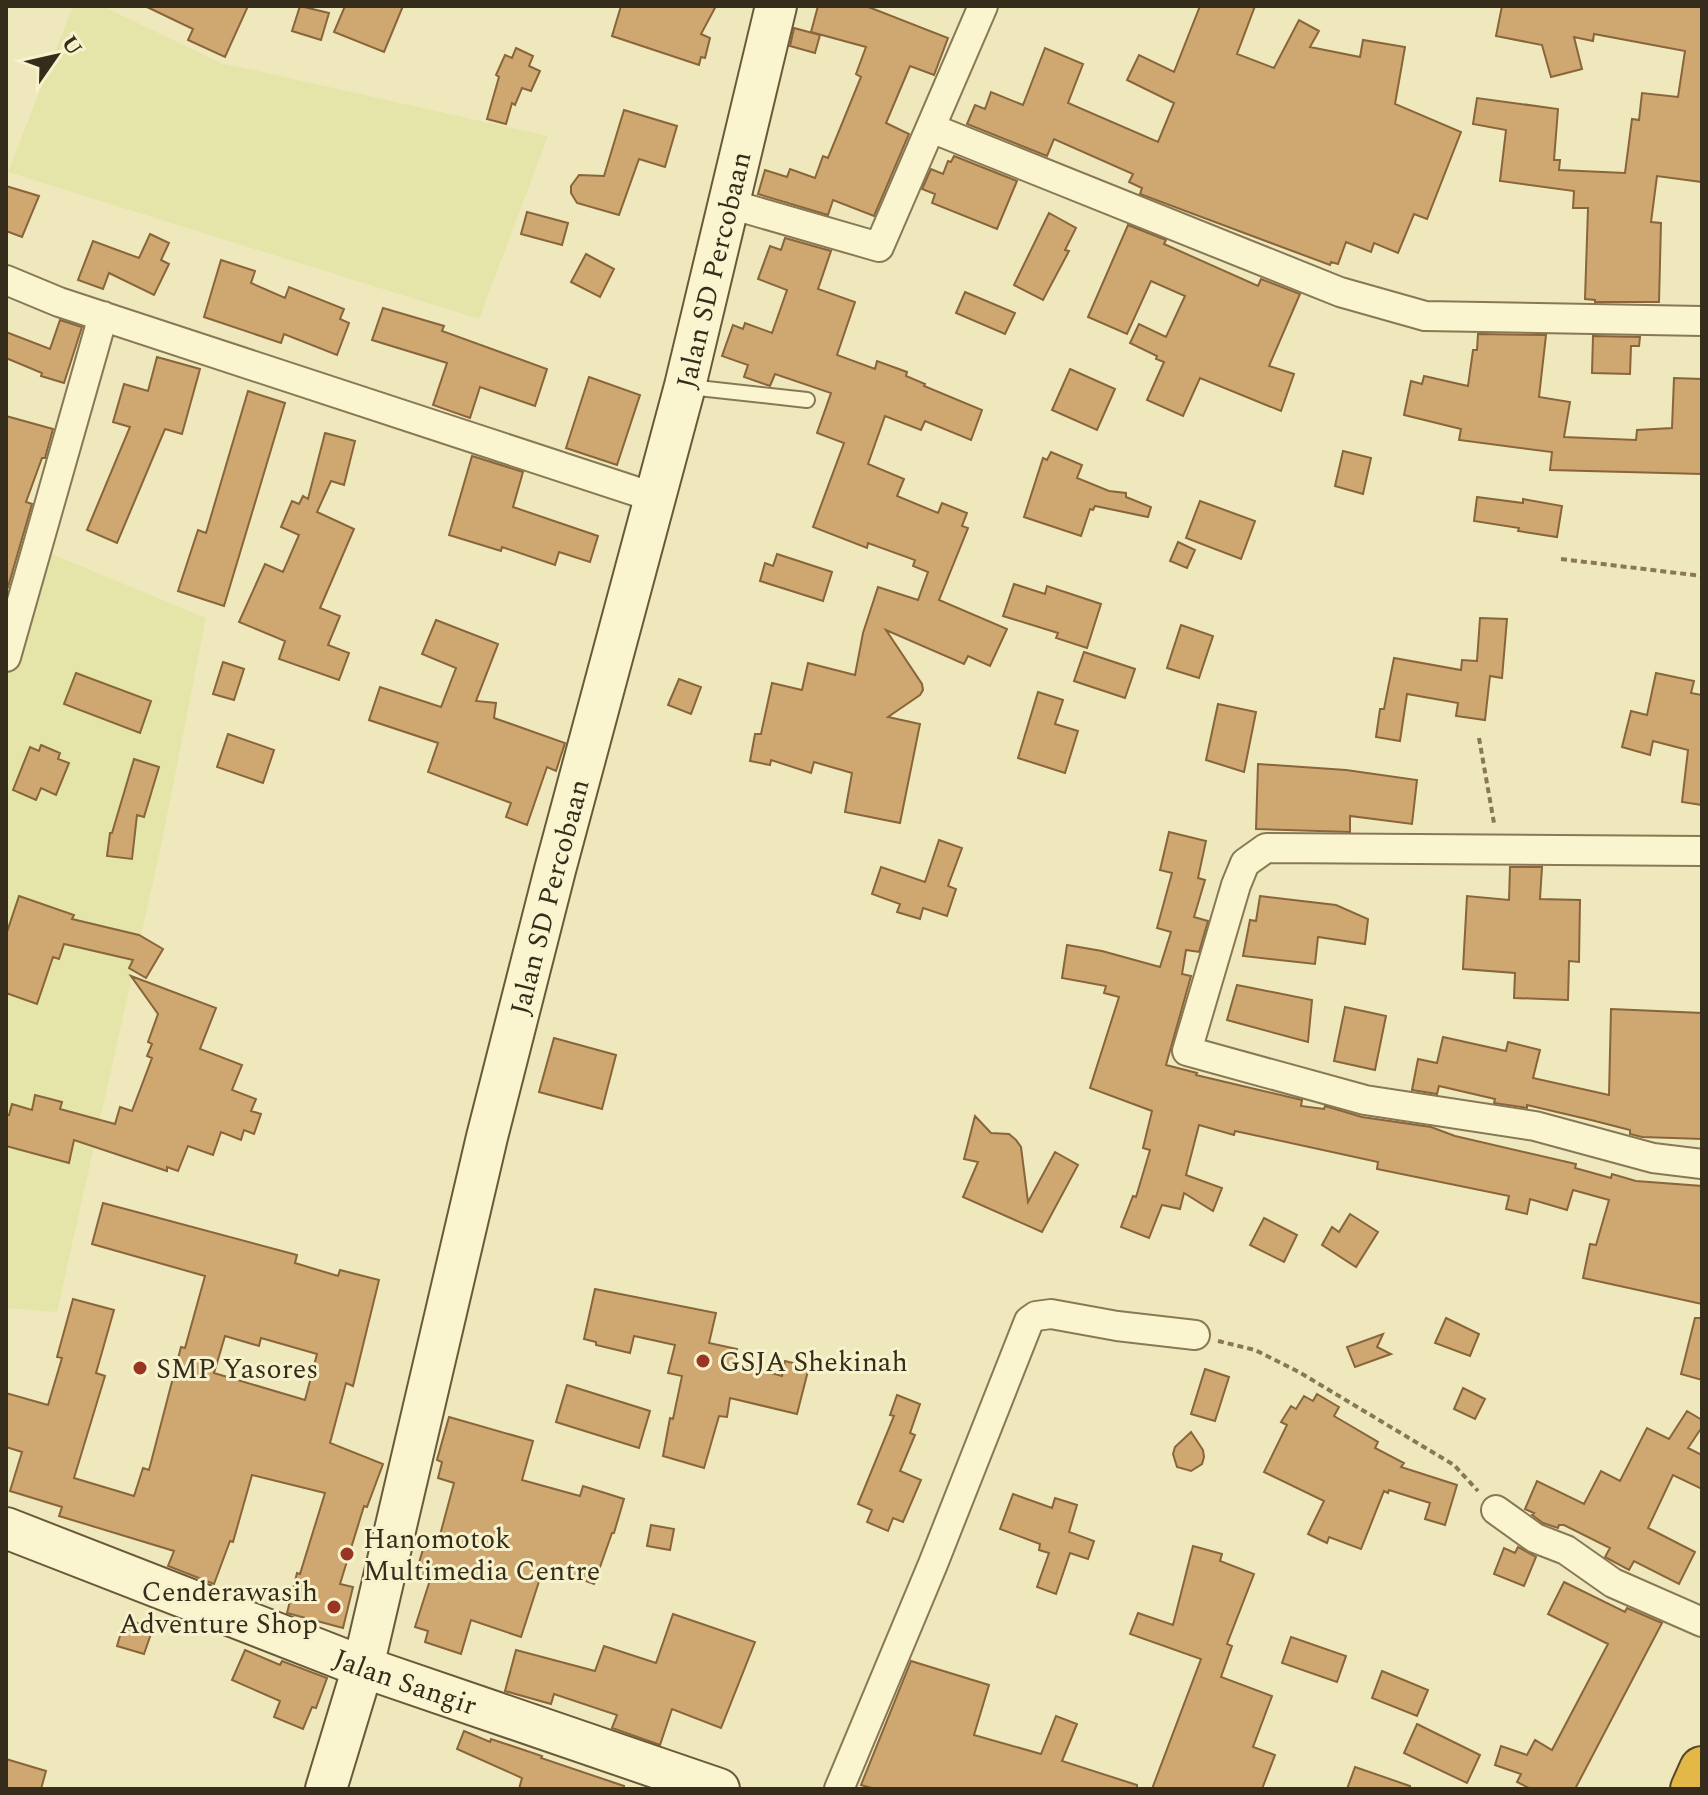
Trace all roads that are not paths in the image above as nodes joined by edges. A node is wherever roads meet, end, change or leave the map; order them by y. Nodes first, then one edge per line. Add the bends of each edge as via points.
1 (775, 6) edge
2 (983, 6) edge
3 (931, 128) junction
4 (730, 204) junction
5 (6, 280) edge
6 (103, 316) junction
7 (1702, 321) edge
8 (685, 386) junction
9 (807, 400) dead end
10 (656, 498) junction
11 (6, 657) edge
12 (1702, 851) edge
13 (1702, 1164) edge
14 (1195, 1335) road end
15 (1496, 1510) road end
16 (6, 1528) edge
17 (1702, 1622) edge
18 (363, 1667) junction
19 (1702, 1769) edge
20 (326, 1789) edge
21 (719, 1789) edge
22 (839, 1789) edge
23 (1693, 1789) edge

1 - 4 street, Jalan SD Percobaan
2 - 3 street
3 - 4 street via 879,247
3 - 7 street via 1340,292 1425,316
4 - 8 street, Jalan SD Percobaan
5 - 6 street
6 - 10 street
6 - 11 street
8 - 9 lane
8 - 10 street, Jalan SD Percobaan
10 - 18 street, Jalan SD Percobaan via 487,1137
12 - 13 street via 1266,848 1245,863 1236,885 1187,1051 1365,1100 1535,1126 1653,1158
14 - 22 street via 1051,1314 1029,1321
15 - 17 street via 1613,1583
16 - 18 street, Jalan Sangir
18 - 20 street, Jalan SD Percobaan
18 - 21 street, Jalan Sangir
19 - 23 highway

